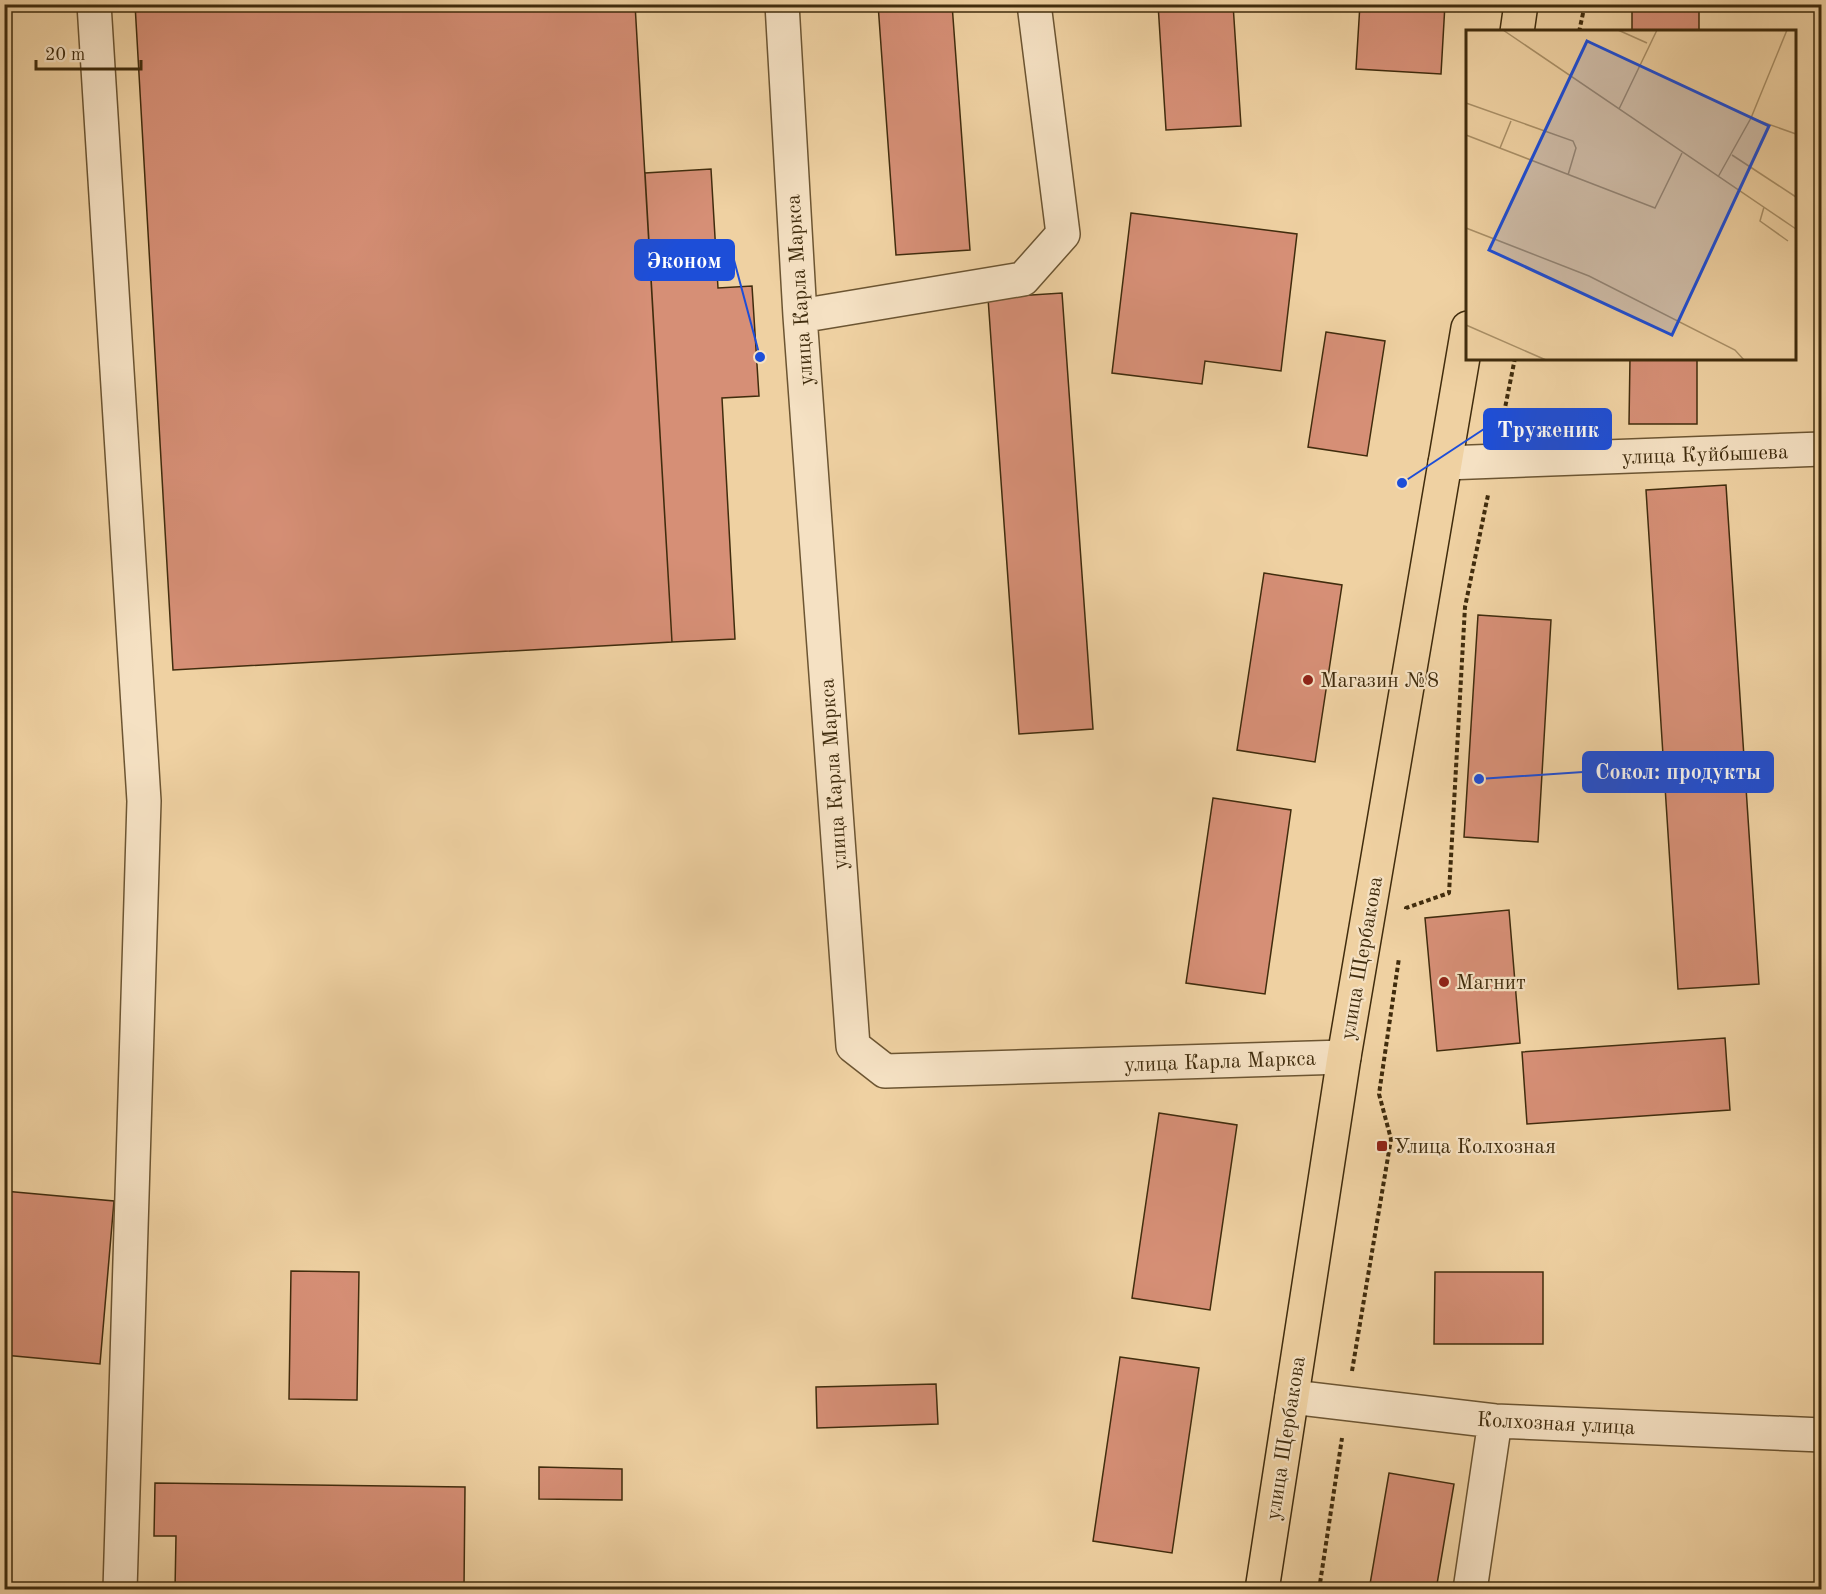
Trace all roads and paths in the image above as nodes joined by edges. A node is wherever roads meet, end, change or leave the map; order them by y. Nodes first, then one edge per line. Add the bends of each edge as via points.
1 (94, 4) edge
2 (782, 4) edge
3 (1034, 4) edge
4 (1521, 4) edge
5 (1585, 4) edge
6 (1517, 30) edge
7 (1579, 30) edge
8 (800, 316) junction
9 (1466, 334) edge
10 (1515, 360) edge
11 (1821, 449) edge
12 (1445, 463) junction
13 (1494, 463) junction
14 (1404, 919) dead end
15 (1399, 954) dead end
16 (1344, 1057) junction
17 (1292, 1397) junction
18 (1347, 1403) junction
19 (1495, 1421) junction
20 (1821, 1435) edge
21 (120, 1590) edge
22 (1262, 1590) edge
23 (1319, 1590) edge
24 (1470, 1590) edge

1 - 21 street via 144,801
2 - 8 street, улица Карла Маркса
3 - 8 street via 1063,234 1023,279
4 - 6 main road
5 - 7 path
8 - 16 street, улица Карла Маркса via 853,1046 885,1071
9 - 12 main road, улица Щербакова
10 - 13 path
11 - 13 street, улица Куйбышева
12 - 13 street, улица Куйбышева
12 - 16 main road, улица Щербакова
13 - 14 path via 1465,607 1449,894 1406,908
15 - 18 path via 1379,1094 1391,1139
16 - 17 main road, улица Щербакова
17 - 18 street, Колхозная улица
17 - 22 main road, улица Щербакова
18 - 19 street, Колхозная улица
18 - 23 path
19 - 20 street, Колхозная улица
19 - 24 street

